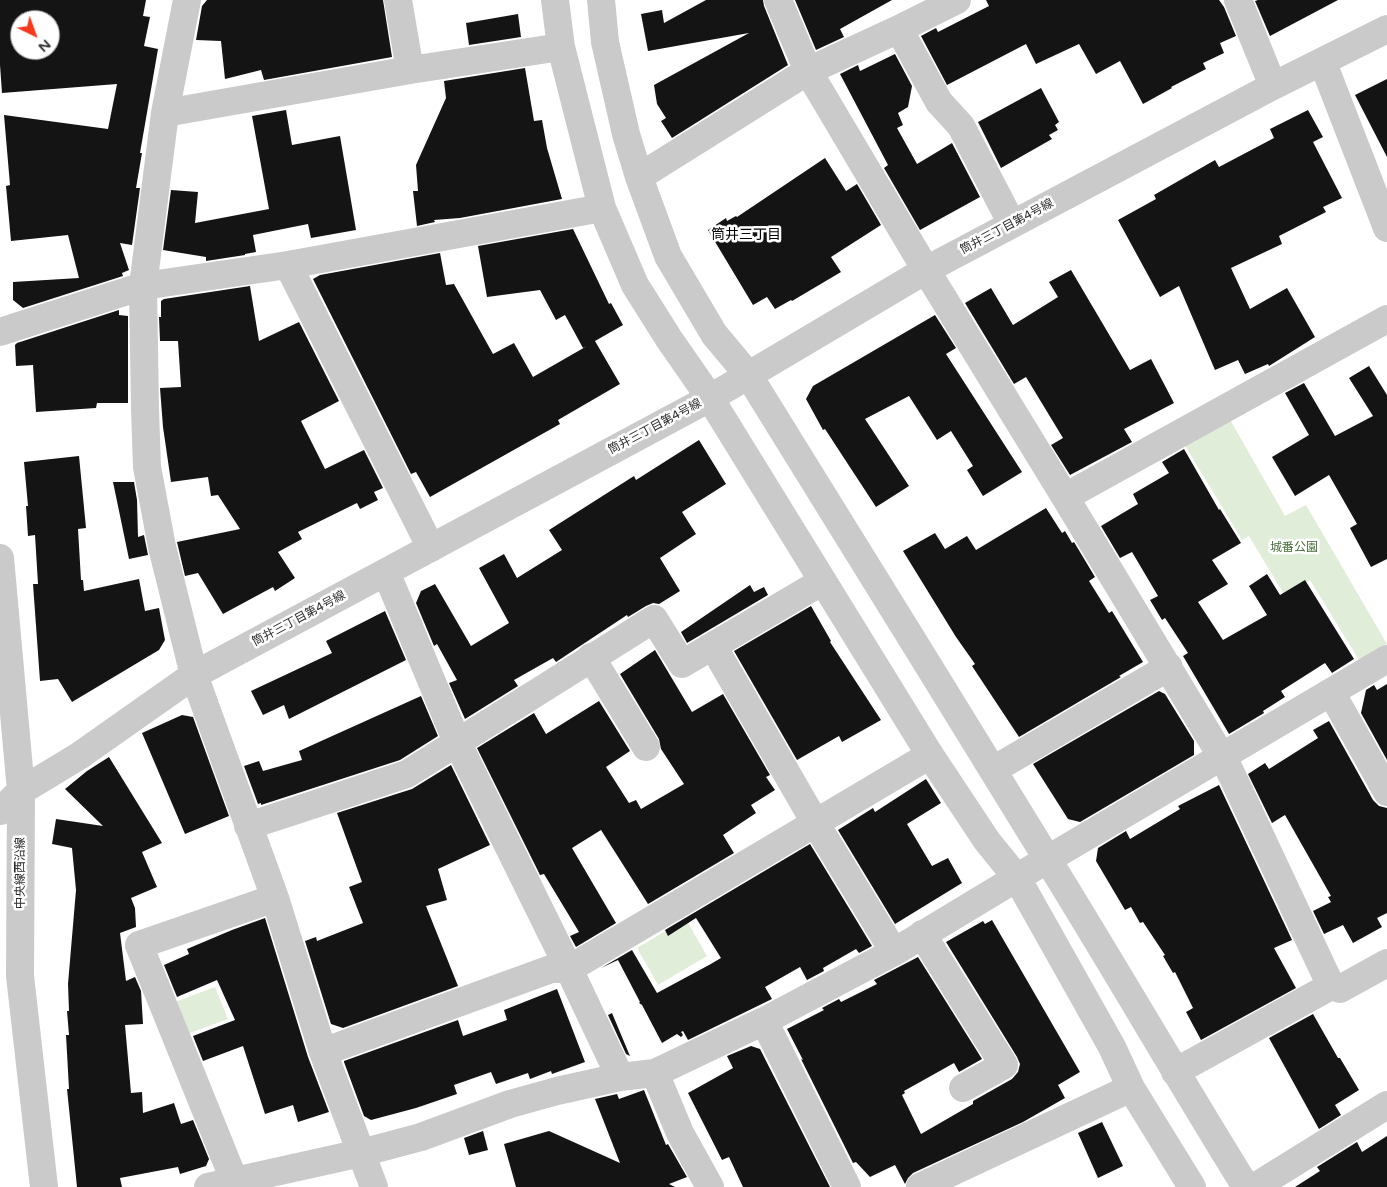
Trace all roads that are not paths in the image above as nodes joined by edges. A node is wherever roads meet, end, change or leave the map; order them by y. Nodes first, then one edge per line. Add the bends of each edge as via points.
1 (187, 0) edge
2 (398, 0) edge
3 (555, 0) edge
4 (601, 0) edge
5 (778, 0) edge
6 (957, 0) edge
7 (1238, 0) edge
8 (899, 29) junction
9 (1387, 29) edge
10 (561, 47) junction
11 (1322, 62) junction
12 (410, 70) junction
13 (808, 71) junction
14 (1273, 86) junction
15 (165, 113) junction
16 (639, 177) junction
17 (602, 208) junction
18 (1012, 224) junction
19 (1387, 228) edge
20 (288, 265) junction
21 (926, 270) junction
22 (143, 286) junction
23 (1387, 319) edge
24 (0, 332) edge
25 (749, 376) junction
26 (710, 398) junction
27 (1065, 497) junction
28 (431, 548) junction
29 (0, 558) edge
30 (386, 572) junction
31 (823, 581) junction
32 (713, 646) junction
33 (590, 657) junction
34 (1387, 659) edge
35 (1169, 667) junction
36 (194, 676) junction
37 (1331, 692) junction
38 (457, 742) junction
39 (646, 747) dead end
40 (930, 755) junction
41 (1221, 756) junction
42 (993, 770) junction
43 (21, 791) junction
44 (1387, 792) edge
45 (0, 811) edge
46 (816, 824) junction
47 (248, 826) junction
48 (1048, 859) junction
49 (1017, 878) junction
50 (275, 898) junction
51 (922, 934) junction
52 (894, 952) junction
53 (1387, 963) edge
54 (569, 969) junction
55 (1331, 986) junction
56 (764, 1020) junction
57 (323, 1052) junction
58 (1175, 1072) junction
59 (655, 1073) junction
60 (620, 1077) junction
61 (962, 1088) dead end
62 (1131, 1088) junction
63 (1387, 1105) edge
64 (361, 1153) junction
65 (221, 1184) edge
66 (44, 1187) edge
67 (374, 1187) edge
68 (710, 1187) edge
69 (847, 1187) edge
70 (920, 1187) edge
71 (1192, 1187) edge
72 (1246, 1187) edge
73 (1255, 1187) edge

1 - 15 street
2 - 12 street
3 - 10 street
4 - 16 street via 605,42
5 - 13 street
6 - 8 street
7 - 14 street
8 - 13 street
8 - 18 street via 939,102 961,126
9 - 11 street, 筒井三丁目第4号線
10 - 12 street
10 - 17 street
11 - 14 street, 筒井三丁目第4号線
11 - 19 street
12 - 15 street
13 - 16 street
13 - 21 street
14 - 18 street, 筒井三丁目第4号線
15 - 22 street
16 - 25 street via 668,256 714,334
17 - 20 street
17 - 26 street via 635,285
18 - 21 street, 筒井三丁目第4号線
20 - 22 street
20 - 28 street
21 - 25 street, 筒井三丁目第4号線
21 - 27 street
22 - 24 street
22 - 36 street via 148,467 162,547
23 - 27 street
25 - 26 street, 筒井三丁目第4号線
25 - 42 street
26 - 28 street, 筒井三丁目第4号線
26 - 31 street
27 - 35 street
28 - 30 street, 筒井三丁目第4号線
29 - 43 street, 中央線西沿線
30 - 36 street, 筒井三丁目第4号線
30 - 38 street
31 - 32 street
31 - 40 street
32 - 33 street via 682,664 654,619
32 - 46 street
33 - 38 street
33 - 39 street
34 - 37 street
35 - 41 street
35 - 42 street
36 - 43 street, 筒井三丁目第4号線 via 79,756
36 - 47 street
37 - 41 street
37 - 44 street
38 - 47 street via 407,774
38 - 54 street
40 - 46 street
40 - 49 street via 987,842
41 - 48 street
41 - 55 street
42 - 48 street
43 - 45 street, 筒井三丁目第4号線
43 - 66 street, 中央線西沿線 via 20,976
46 - 52 street
46 - 54 street
47 - 50 street
48 - 49 street
48 - 58 street
49 - 51 street
49 - 62 street via 1112,1047
50 - 57 street
50 - 65 street via 139,945
51 - 52 street
51 - 61 street via 1004,1065
52 - 56 street
53 - 55 street via 1340,989
54 - 57 street via 551,969
54 - 60 street
55 - 58 street
56 - 59 street
56 - 69 street
57 - 64 street
58 - 72 street
59 - 60 street
59 - 68 street via 680,1133
60 - 64 street via 510,1104 421,1137
62 - 70 street
62 - 71 street
63 - 73 street
64 - 65 street
64 - 67 street

